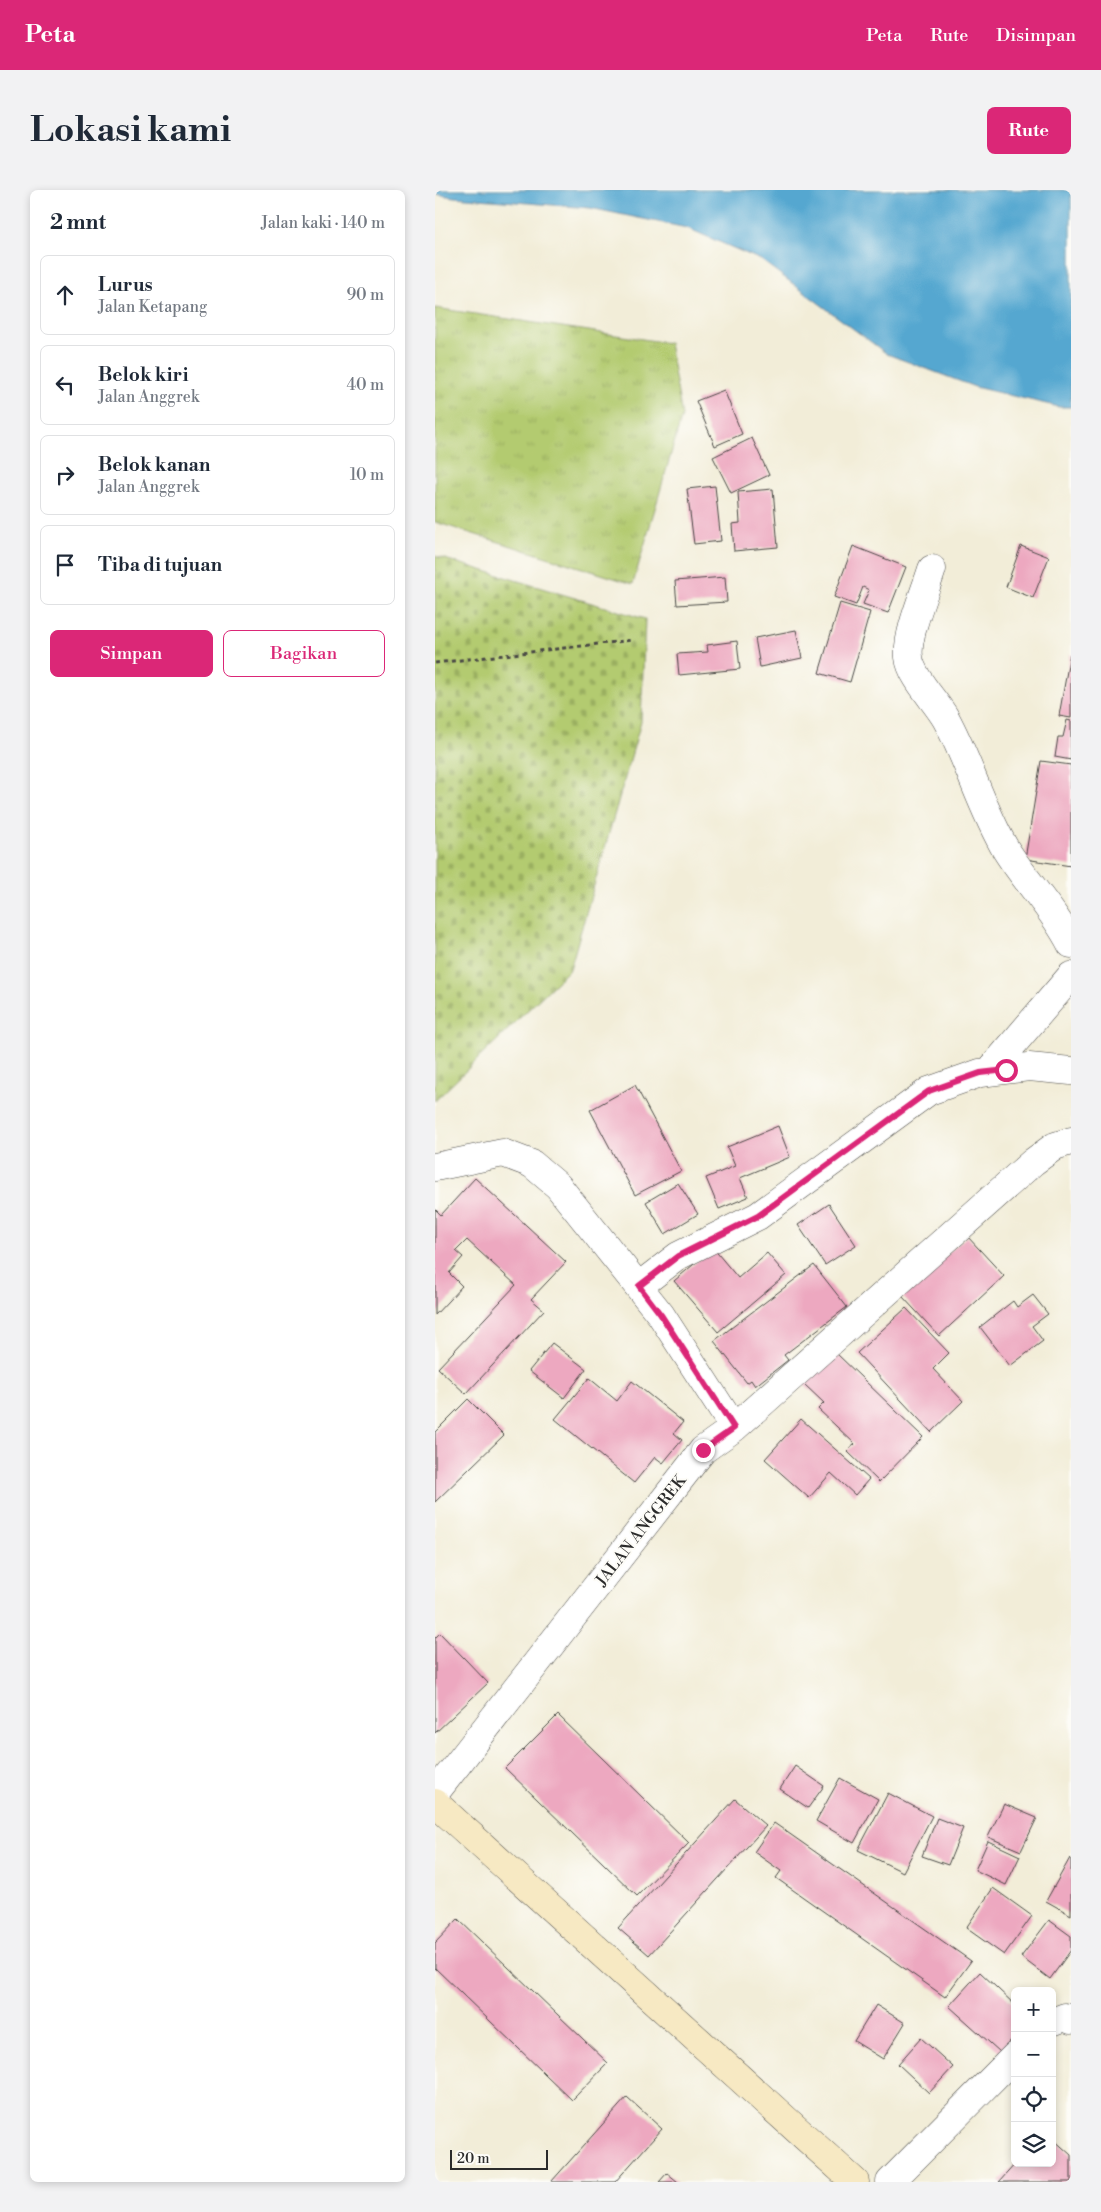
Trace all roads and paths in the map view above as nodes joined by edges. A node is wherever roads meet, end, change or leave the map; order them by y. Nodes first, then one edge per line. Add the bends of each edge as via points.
1 (933, 570) dead end
2 (633, 640) dead end
3 (435, 663) edge
4 (1071, 944) edge
5 (1071, 976) edge
6 (1071, 995) edge
7 (997, 1071) junction
8 (1071, 1071) edge
9 (1071, 1141) edge
10 (435, 1167) edge
11 (639, 1286) junction
12 (734, 1428) junction
13 (435, 1794) edge
14 (435, 1803) edge
15 (1056, 2020) edge
16 (1071, 2020) edge
17 (1011, 2060) edge
18 (855, 2182) edge
19 (890, 2182) edge

1 - 4 street via 909,644 909,659 956,736 984,809 1007,850
2 - 3 path
5 - 7 street
6 - 7 street
7 - 8 street via 1029,1067
7 - 11 street via 980,1073 929,1091 758,1216 678,1256
9 - 12 street, JALAN ANGGREK via 1055,1146 1033,1162
10 - 11 street via 503,1153 532,1164 558,1186
11 - 12 street
12 - 13 street, JALAN ANGGREK via 703,1450
14 - 18 main road
15 - 16 street via 1065,2017
17 - 19 street

